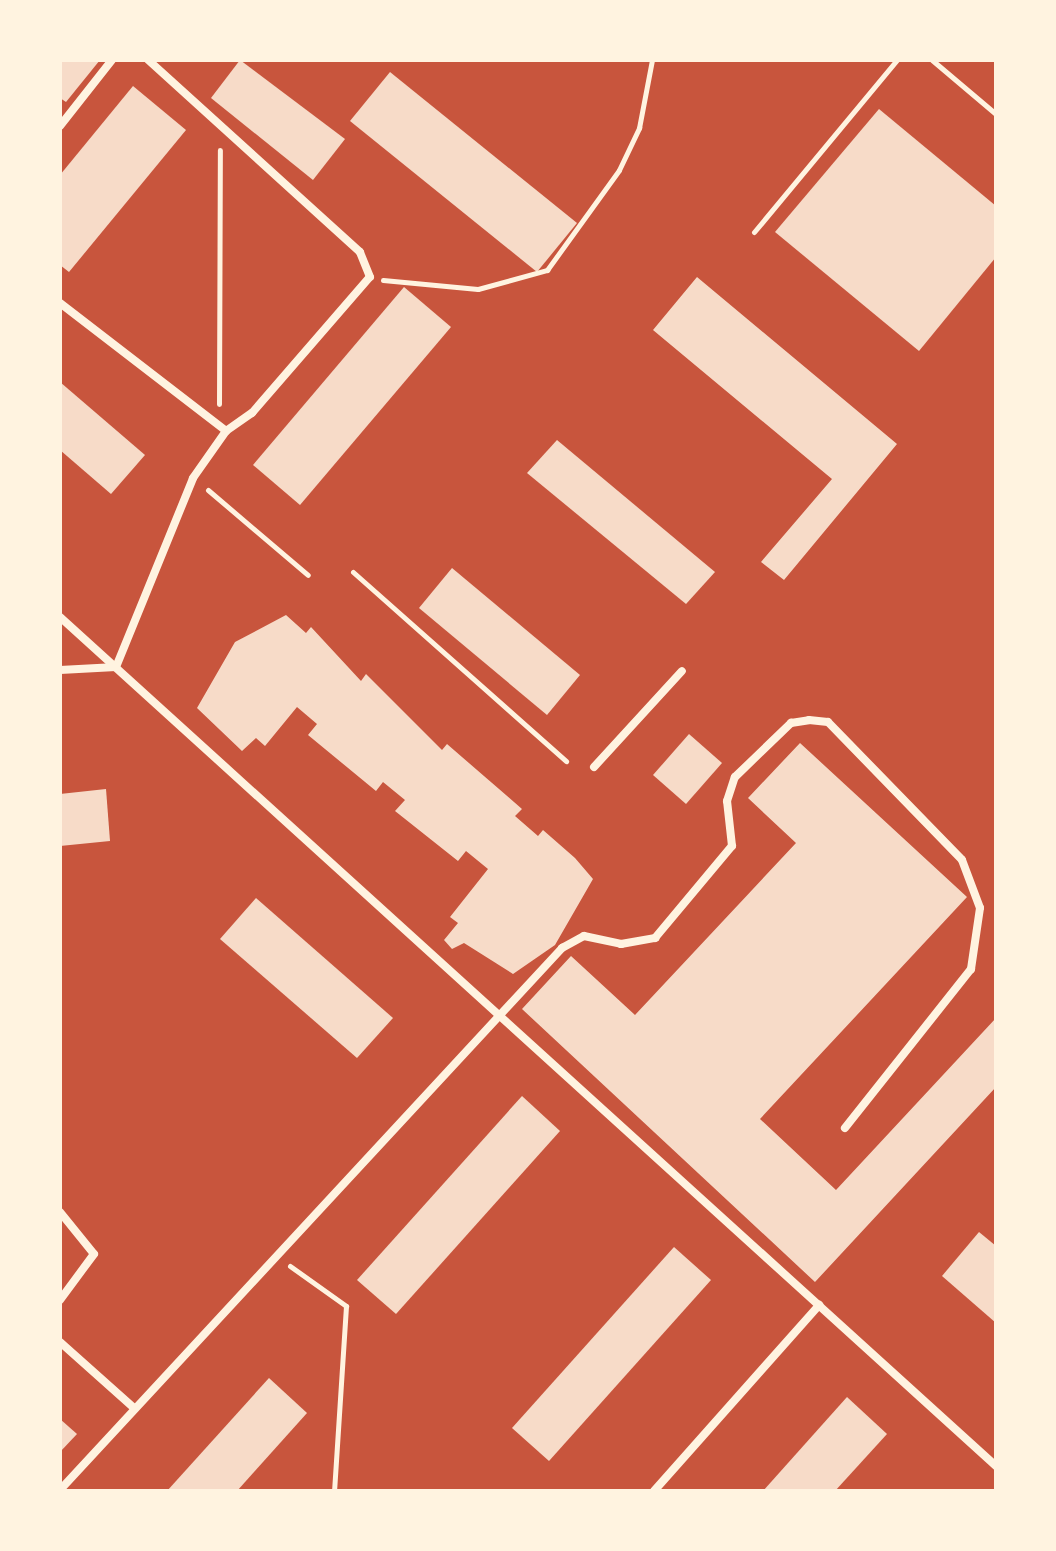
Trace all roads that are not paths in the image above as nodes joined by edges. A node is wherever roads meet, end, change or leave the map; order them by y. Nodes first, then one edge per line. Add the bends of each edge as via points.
1 (112, 60) edge
2 (148, 60) edge
3 (60, 126) edge
4 (60, 303) edge
5 (226, 431) junction
6 (60, 618) edge
7 (116, 667) junction
8 (60, 670) edge
9 (682, 671) dead end
10 (594, 766) dead end
11 (496, 1014) junction
12 (845, 1128) dead end
13 (60, 1212) edge
14 (60, 1300) edge
15 (819, 1305) junction
16 (60, 1342) edge
17 (133, 1406) junction
18 (996, 1466) edge
19 (60, 1490) edge
20 (654, 1491) edge

1 - 3 lane
2 - 5 lane via 360,252 370,277 252,414
4 - 5 lane
5 - 7 lane via 202,467
6 - 7 lane
7 - 8 lane
7 - 11 lane
9 - 10 lane
11 - 12 lane via 584,936 620,944 655,938 732,846 726,800 735,777 791,723 828,722 962,860 980,908 971,969
11 - 15 lane
11 - 17 lane
13 - 14 lane via 94,1254
15 - 18 lane
15 - 20 lane
16 - 17 lane
17 - 19 lane

